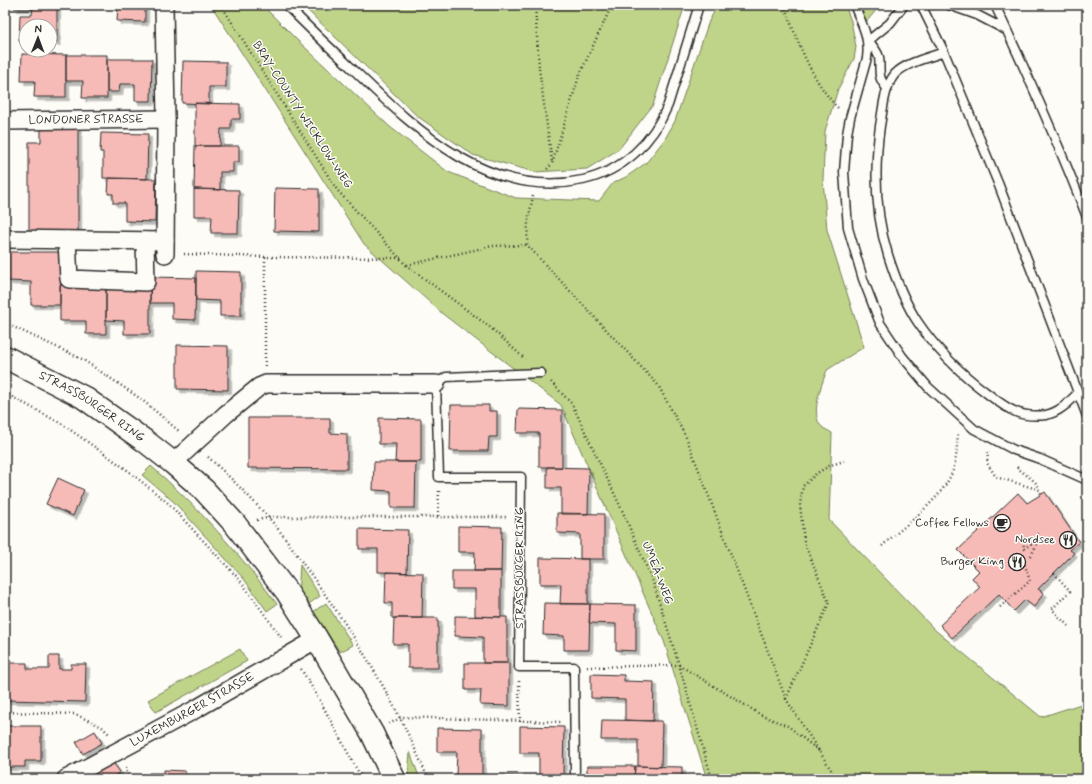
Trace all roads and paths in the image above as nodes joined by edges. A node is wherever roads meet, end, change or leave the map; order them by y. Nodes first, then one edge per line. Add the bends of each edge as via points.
1 (164, 5) edge
2 (221, 5) edge
3 (286, 5) edge
4 (535, 5) edge
5 (612, 5) edge
6 (699, 5) edge
7 (784, 5) edge
8 (854, 5) edge
9 (904, 5) edge
10 (921, 5) edge
11 (949, 5) edge
12 (995, 5) edge
13 (1006, 30) junction
14 (868, 42) junction
15 (944, 52) junction
16 (887, 88) junction
17 (850, 118) junction
18 (166, 119) junction
19 (5, 121) edge
20 (552, 164) junction
21 (535, 183) junction
22 (1087, 217) edge
23 (5, 239) edge
24 (67, 240) junction
25 (145, 241) junction
26 (527, 245) junction
27 (165, 248) junction
28 (265, 257) junction
29 (402, 258) junction
30 (406, 265) junction
31 (5, 357) edge
32 (541, 373) junction
33 (266, 384) junction
34 (436, 384) junction
35 (556, 386) joint
36 (5, 393) edge
37 (1078, 393) junction
38 (1087, 416) edge
39 (960, 417) junction
40 (988, 436) junction
41 (844, 461) dead end
42 (173, 463) junction
43 (1023, 474) dead end
44 (439, 477) junction
45 (1087, 480) edge
46 (1040, 490) junction
47 (1041, 494) dead end
48 (438, 516) junction
49 (520, 517) junction
50 (235, 524) junction
51 (1037, 533) dead end
52 (1023, 536) dead end
53 (1040, 537) junction
54 (882, 546) dead end
55 (1032, 556) dead end
56 (1024, 562) dead end
57 (1054, 573) dead end
58 (1000, 607) dead end
59 (1068, 626) dead end
60 (317, 639) junction
61 (292, 654) junction
62 (679, 665) junction
63 (519, 667) junction
64 (574, 667) junction
65 (786, 699) junction
66 (5, 712) edge
67 (520, 722) junction
68 (575, 723) junction
69 (372, 733) junction
70 (122, 749) junction
71 (821, 753) junction
72 (66, 779) edge
73 (362, 779) edge
74 (394, 779) edge
75 (575, 779) edge
76 (712, 779) edge
77 (837, 779) edge

1 - 18 street
2 - 29 path, BRAY-COUNTY WICKLOW-WEG via 338,190
3 - 21 lane via 394,109 434,141 456,155 499,175
4 - 20 path via 539,68
5 - 20 path via 579,76
6 - 21 lane via 668,105 662,120 643,145 631,157 606,173 574,182
7 - 17 path via 798,44 827,97
8 - 14 lane
9 - 14 lane via 890,23
10 - 15 lane
11 - 13 lane via 977,15
12 - 13 lane
13 - 22 lane via 1071,175
14 - 16 lane via 878,56 879,75
14 - 17 lane via 867,58
15 - 16 lane via 902,68 894,75
15 - 37 lane via 998,183
16 - 37 lane via 877,150 878,204 888,254 916,320 949,363 1016,412 1047,414 1063,408
17 - 39 lane via 844,172 846,204 848,228 862,279 880,323 902,356 928,387
18 - 19 street, LONDONER STRASSE
18 - 27 street
20 - 21 path
21 - 26 path via 528,221
23 - 24 street
24 - 25 street
24 - 25 street via 68,279 146,282
25 - 27 street
26 - 30 path via 492,246
26 - 65 path via 658,385 688,439
27 - 28 path
28 - 29 path
28 - 33 path
29 - 30 path, BRAY-COUNTY WICKLOW-WEG
30 - 32 path, BRAY-COUNTY WICKLOW-WEG via 491,328
31 - 42 street, STRASSBURGER RING via 83,397
32 - 34 lane via 446,377
32 - 35 path, BRAY-COUNTY WICKLOW-WEG
33 - 34 street
33 - 42 street via 259,386 226,414
34 - 44 lane
35 - 62 path, UMEÅ-WEG via 572,404 622,510 653,582
36 - 61 path via 62,424 126,469 168,503 239,580
37 - 38 lane
39 - 40 lane
39 - 54 path via 954,469 947,483 937,497
40 - 45 lane via 1014,450
40 - 46 path via 987,463 996,477
41 - 65 path via 817,473 803,486 800,504 804,542 829,603
42 - 50 street, STRASSBURGER RING via 204,490
43 - 46 path via 1033,479
44 - 48 path
44 - 49 lane, STRASSBURGER RING via 521,477
46 - 47 path
48 - 49 path
48 - 50 path via 273,517
49 - 63 lane, STRASSBURGER RING
50 - 60 street, STRASSBURGER RING via 287,592
51 - 53 path
52 - 53 path via 1024,549
53 - 55 path
56 - 58 path via 1030,581
57 - 59 path via 1070,591 1052,609
60 - 61 street, LUXEMBURGER STRASSE
60 - 69 street, STRASSBURGER RING
61 - 70 street, LUXEMBURGER STRASSE
61 - 73 path
62 - 64 path
62 - 71 path via 763,716 788,726
62 - 76 path, UMEÅ-WEG
63 - 64 lane
63 - 67 path
64 - 68 lane
65 - 71 path
66 - 70 path via 75,714 102,727
67 - 68 path
67 - 69 path via 402,717
68 - 75 lane
69 - 74 street, STRASSBURGER RING
70 - 72 street, LUXEMBURGER STRASSE
71 - 77 path

